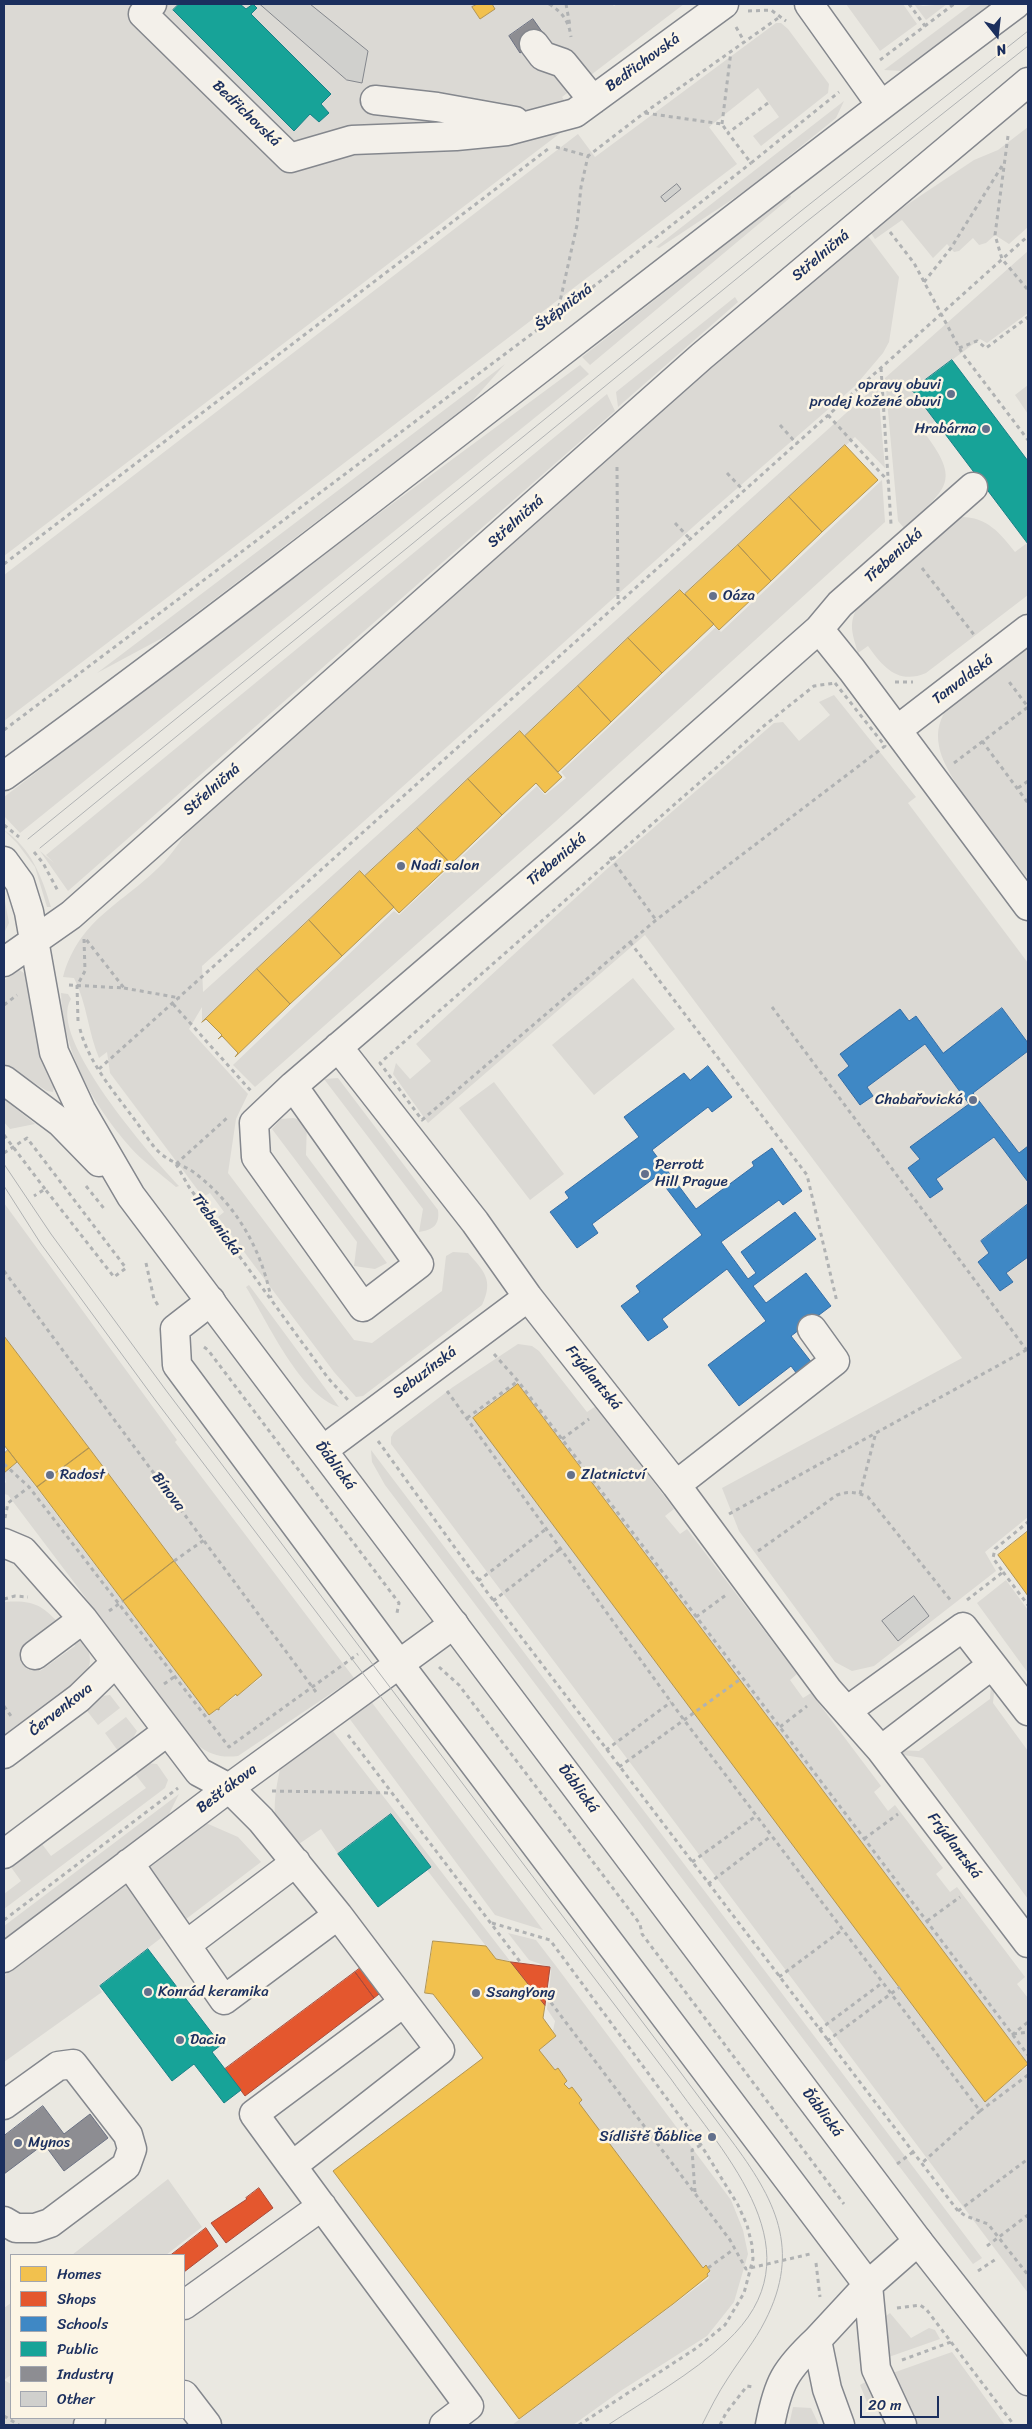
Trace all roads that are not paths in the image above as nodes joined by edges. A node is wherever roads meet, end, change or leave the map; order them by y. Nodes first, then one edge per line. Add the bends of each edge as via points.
1 (152, 4) edge
2 (809, 4) edge
3 (1016, 4) edge
4 (733, 8) edge
5 (534, 44) dead end
6 (1028, 82) edge
7 (375, 100) dead end
8 (593, 100) junction
9 (881, 105) junction
10 (532, 124) junction
11 (973, 487) dead end
12 (819, 629) junction
13 (1028, 629) edge
14 (897, 730) junction
15 (4, 776) edge
16 (4, 861) edge
17 (1028, 906) edge
18 (34, 941) junction
19 (4, 962) edge
20 (338, 1047) junction
21 (4, 1080) edge
22 (292, 1086) junction
23 (131, 1196) junction
24 (528, 1297) junction
25 (211, 1301) junction
26 (812, 1329) dead end
27 (323, 1450) junction
28 (676, 1485) junction
29 (4, 1543) edge
30 (83, 1619) junction
31 (454, 1624) junction
32 (35, 1655) dead end
33 (116, 1663) junction
34 (399, 1664) junction
35 (992, 1665) junction
36 (848, 1710) junction
37 (1028, 1711) edge
38 (168, 1731) junction
39 (881, 1750) junction
40 (4, 1754) edge
41 (229, 1788) junction
42 (4, 1854) edge
43 (296, 1862) junction
44 (129, 1863) junction
45 (338, 1915) junction
46 (1028, 1943) edge
47 (186, 1946) junction
48 (4, 1958) edge
49 (403, 2003) junction
50 (4, 2105) edge
51 (292, 2166) junction
52 (322, 2206) junction
53 (4, 2220) edge
54 (918, 2241) junction
55 (868, 2285) junction
56 (185, 2304) edge
57 (817, 2340) junction
58 (1028, 2381) edge
59 (185, 2396) edge
60 (207, 2425) edge
61 (444, 2425) edge
62 (770, 2425) edge
63 (840, 2425) edge
64 (902, 2425) edge

1 - 10 main road, Bedřichovská via 143,14 290,158 352,140 464,135 506,131
2 - 9 main road
3 - 9 main road
4 - 8 main road, Bedřichovská
5 - 8 main road via 543,56 563,63
6 - 18 main road, Střelničná via 702,356 71,914
7 - 10 main road, Bedřichovská
8 - 10 main road, Bedřichovská via 575,113
9 - 15 main road via 170,655
11 - 12 main road, Třebenická via 840,604
12 - 14 main road via 844,676
12 - 20 main road, Třebenická
13 - 14 main road, Tanvaldská
14 - 17 main road
16 - 18 main road via 20,883
18 - 19 main road, Střelničná
18 - 23 main road via 54,1052 81,1110
20 - 22 main road, Třebenická
20 - 24 main road, Frýdlantská via 475,1222
21 - 23 main road via 60,1122
22 - 22 main road via 419,1264 363,1307 256,1157 254,1123
23 - 25 main road, Ďáblická
24 - 27 main road, Sebuzínská
24 - 28 main road, Frýdlantská
25 - 27 main road, Ďáblická
25 - 34 main road via 175,1329 177,1365
26 - 28 main road via 836,1361
27 - 31 main road, Ďáblická
28 - 36 main road, Frýdlantská via 707,1528 748,1568 828,1690
29 - 30 main road via 23,1551
30 - 32 main road
30 - 33 main road
31 - 34 main road, Bešťákova
31 - 54 main road, Ďáblická
33 - 38 main road
33 - 40 main road, Červenkova via 79,1698
34 - 41 main road, Bešťákova
34 - 55 main road
35 - 36 main road via 963,1627
35 - 37 main road
35 - 39 main road
36 - 39 main road, Frýdlantská
38 - 41 main road via 199,1772
38 - 42 main road
39 - 46 main road, Frýdlantská
41 - 43 main road
41 - 44 main road, Bešťákova
43 - 45 main road
43 - 47 main road
44 - 47 main road
44 - 48 main road, Bešťákova
45 - 47 main road via 224,2000
45 - 49 main road
49 - 51 main road via 440,2050
49 - 51 main road via 254,2114
50 - 53 main road via 58,2066 73,2064 128,2135 132,2149 126,2166 50,2223 35,2228 16,2228
51 - 52 main road
52 - 56 main road
52 - 61 main road via 469,2406
54 - 55 main road
54 - 58 main road, Ďáblická
55 - 57 main road
55 - 64 main road via 876,2369
57 - 62 main road via 795,2361 776,2392
57 - 63 main road via 827,2389
59 - 60 main road

